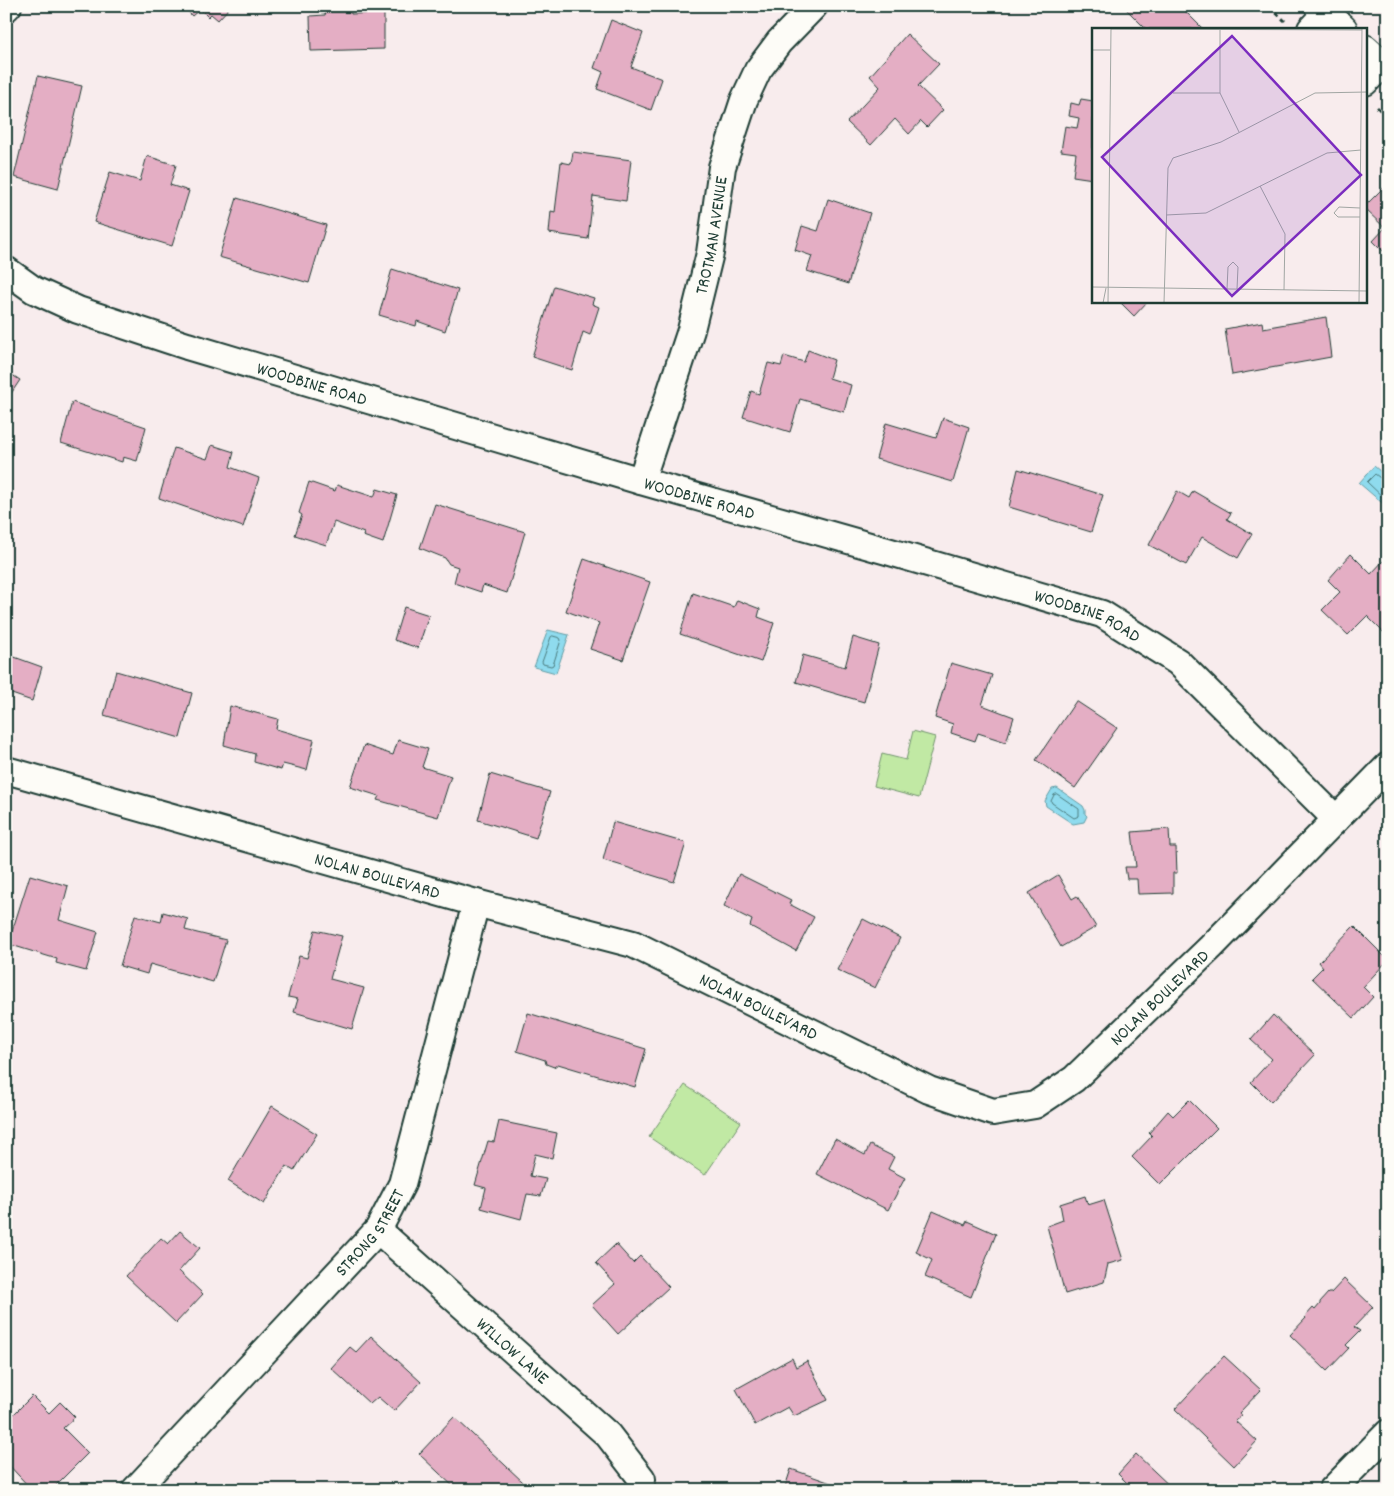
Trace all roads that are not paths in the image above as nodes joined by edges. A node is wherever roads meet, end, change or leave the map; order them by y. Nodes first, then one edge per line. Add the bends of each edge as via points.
1 (814, 6) edge
2 (6, 270) edge
3 (640, 481) junction
4 (1388, 766) edge
5 (6, 770) edge
6 (1336, 819) junction
7 (476, 903) junction
8 (378, 1230) junction
9 (1388, 1433) edge
10 (642, 1479) dead end
11 (135, 1490) edge
12 (1332, 1490) edge

1 - 3 street, TROTMAN AVENUE via 779,42 758,70 744,100 722,167 710,253 691,330
2 - 3 street, WOODBINE ROAD via 34,290 78,310 187,346
3 - 6 street, WOODBINE ROAD via 1102,614 1178,662
4 - 6 street, NOLAN BOULEVARD
5 - 7 street, NOLAN BOULEVARD
6 - 7 street, NOLAN BOULEVARD via 1211,947 1074,1079 1035,1105 993,1112 929,1090 633,944
7 - 8 street, STRONG STREET via 402,1184
8 - 10 street, WILLOW LANE via 608,1435
8 - 11 street, STRONG STREET
9 - 12 street

